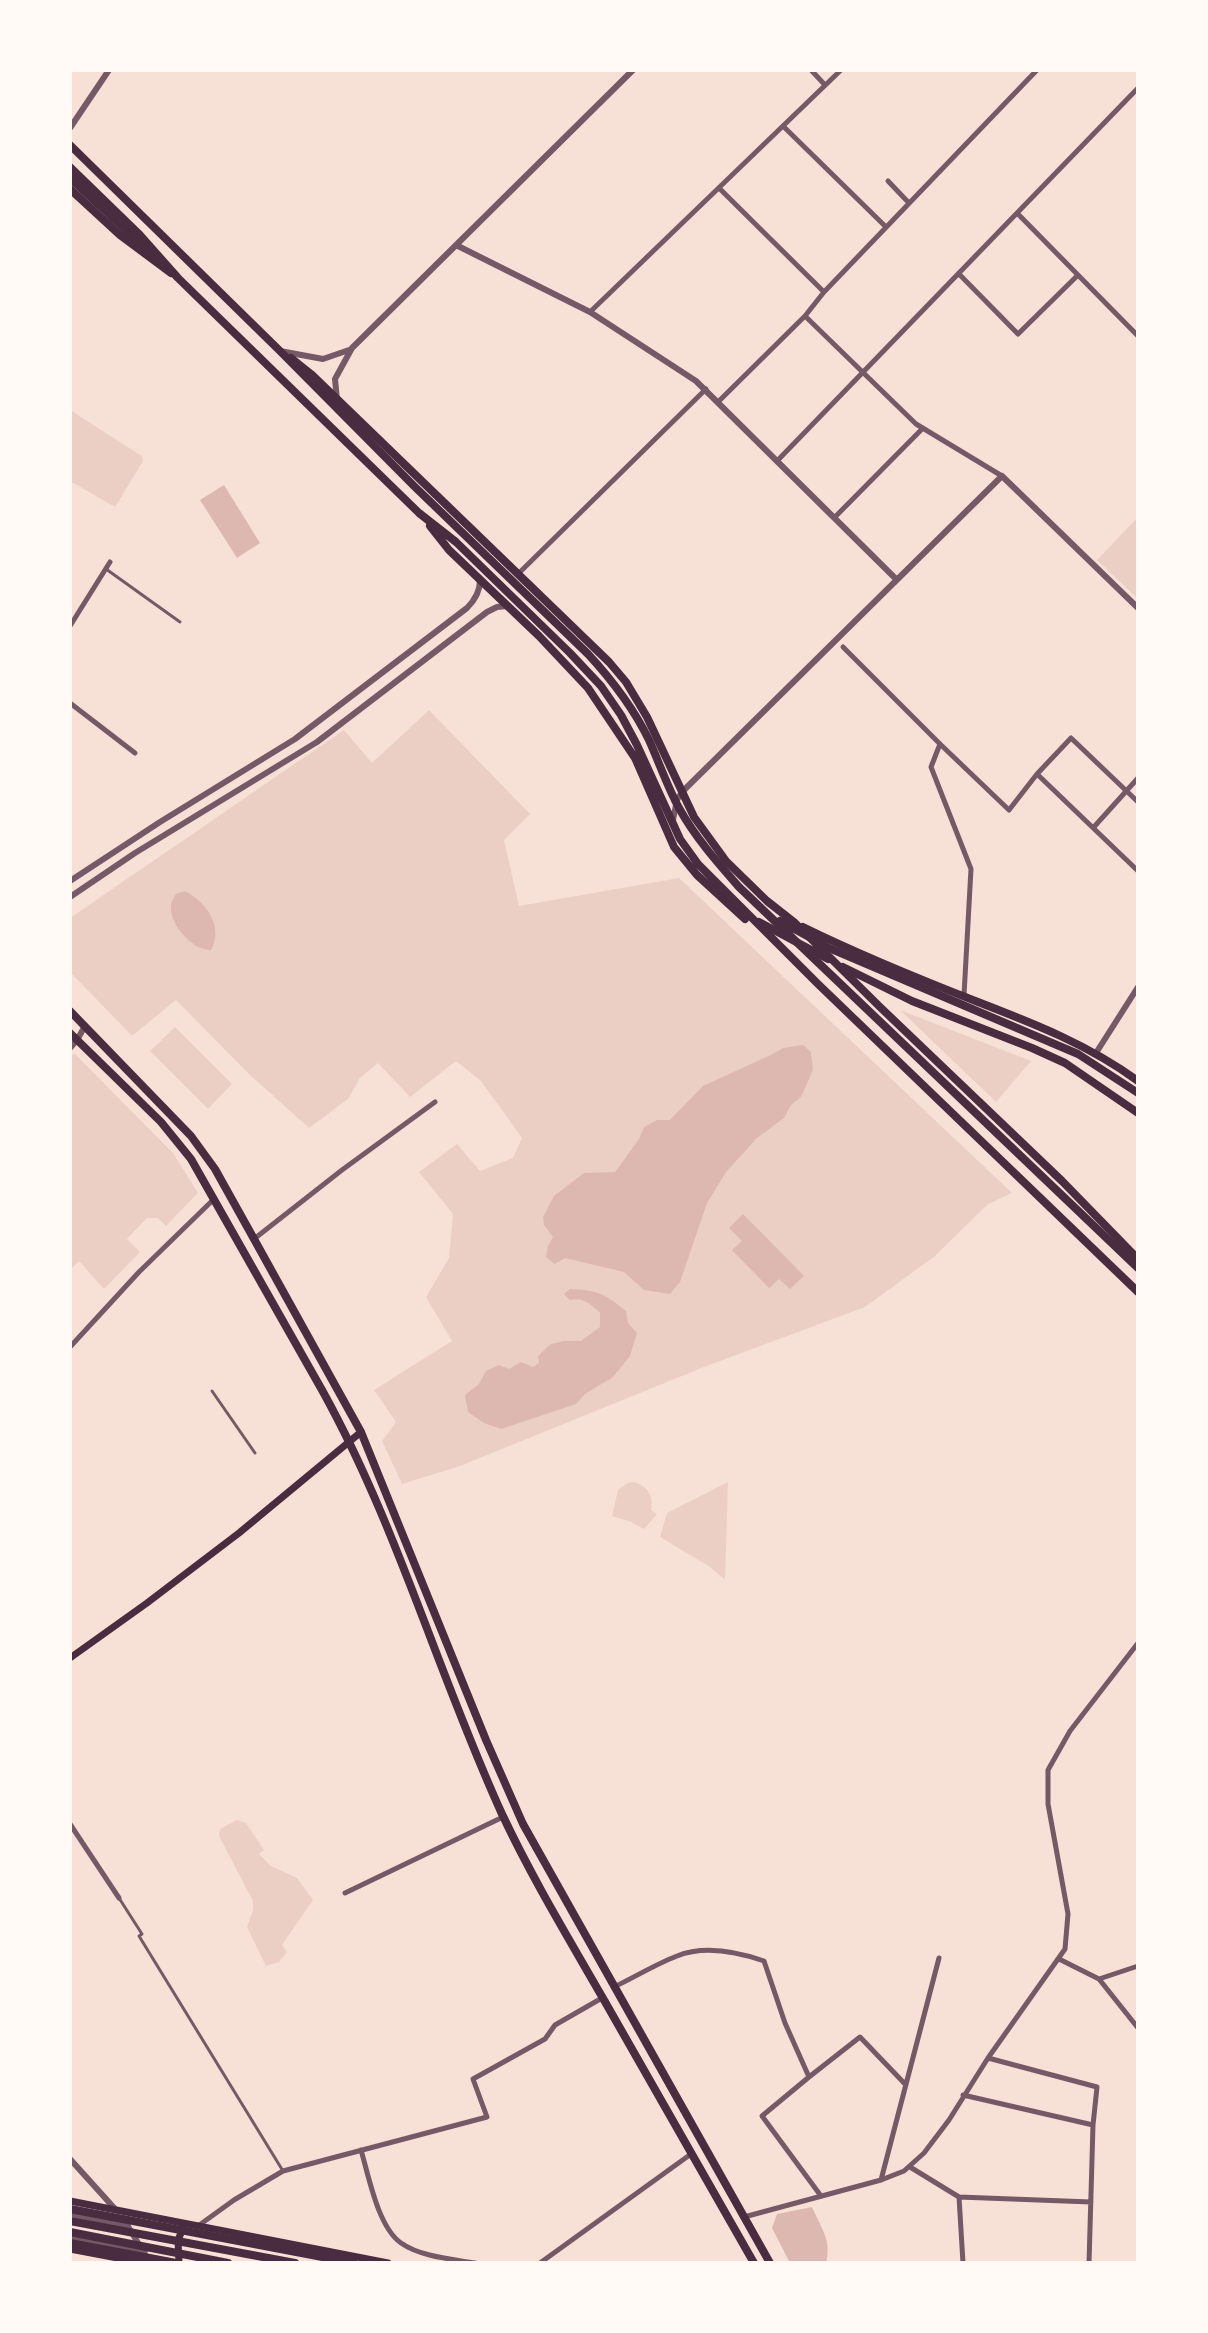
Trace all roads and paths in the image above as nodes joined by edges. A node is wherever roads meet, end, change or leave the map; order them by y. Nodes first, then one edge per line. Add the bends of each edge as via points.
1 (109, 70) edge
2 (633, 70) edge
3 (811, 70) edge
4 (841, 70) edge
5 (1037, 70) edge
6 (825, 85) junction
7 (1138, 88) edge
8 (783, 126) junction
9 (70, 128) edge
10 (70, 145) edge
11 (70, 167) edge
12 (70, 178) edge
13 (888, 181) dead end
14 (719, 188) junction
15 (70, 189) edge
16 (909, 203) junction
17 (1017, 213) junction
18 (886, 227) junction
19 (456, 245) junction
20 (959, 274) junction
21 (1078, 275) junction
22 (178, 278) junction
23 (824, 292) junction
24 (590, 312) junction
25 (805, 316) junction
26 (1138, 336) edge
27 (352, 348) junction
28 (280, 351) junction
29 (864, 372) junction
30 (706, 389) junction
31 (337, 400) junction
32 (719, 401) junction
33 (923, 428) junction
34 (778, 460) junction
35 (1002, 476) junction
36 (419, 513) junction
37 (835, 517) junction
38 (110, 562) dead end
39 (106, 569) junction
40 (519, 573) junction
41 (896, 579) junction
42 (480, 580) junction
43 (469, 606) junction
44 (508, 606) junction
45 (1138, 608) edge
46 (480, 618) junction
47 (180, 622) dead end
48 (70, 626) edge
49 (843, 647) dead end
50 (70, 703) edge
51 (300, 736) junction
52 (317, 742) junction
53 (940, 744) junction
54 (135, 753) dead end
55 (1037, 774) junction
56 (1138, 778) edge
57 (1127, 791) junction
58 (682, 792) junction
59 (1138, 802) edge
60 (674, 828) junction
61 (1093, 828) junction
62 (1138, 871) edge
63 (70, 881) edge
64 (70, 897) edge
65 (748, 915) junction
66 (769, 915) junction
67 (795, 923) junction
68 (834, 962) junction
69 (929, 982) junction
70 (818, 984) junction
71 (1138, 987) edge
72 (964, 996) junction
73 (922, 1004) junction
74 (70, 1011) edge
75 (85, 1026) junction
76 (72, 1035) edge
77 (70, 1048) edge
78 (1096, 1053) junction
79 (1138, 1081) edge
80 (1138, 1093) edge
81 (435, 1102) dead end
82 (1138, 1113) edge
83 (215, 1198) junction
84 (254, 1239) junction
85 (1138, 1259) edge
86 (1138, 1268) edge
87 (1138, 1292) edge
88 (70, 1347) edge
89 (212, 1391) dead end
90 (361, 1432) junction
91 (350, 1441) junction
92 (255, 1453) dead end
93 (1138, 1643) edge
94 (70, 1658) edge
95 (502, 1777) junction
96 (489, 1783) junction
97 (504, 1817) junction
98 (70, 1824) edge
99 (345, 1893) dead end
100 (119, 1898) joint
101 (939, 1958) dead end
102 (1059, 1959) junction
103 (1138, 1966) edge
104 (1099, 1979) junction
105 (614, 1987) junction
106 (603, 1997) junction
107 (1138, 2028) edge
108 (988, 2058) junction
109 (809, 2077) junction
110 (906, 2084) junction
111 (963, 2095) junction
112 (1093, 2125) junction
113 (361, 2150) junction
114 (691, 2154) junction
115 (70, 2159) edge
116 (910, 2167) junction
117 (283, 2171) junction
118 (881, 2180) junction
119 (821, 2196) junction
120 (959, 2197) junction
121 (70, 2201) edge
122 (1091, 2202) junction
123 (117, 2211) junction
124 (70, 2212) edge
125 (744, 2217) junction
126 (159, 2220) junction
127 (70, 2221) edge
128 (185, 2225) junction
129 (129, 2226) junction
130 (198, 2227) junction
131 (70, 2234) edge
132 (70, 2246) edge
133 (144, 2251) junction
134 (147, 2263) edge
135 (167, 2263) edge
136 (177, 2263) edge
137 (228, 2263) edge
138 (295, 2263) edge
139 (354, 2263) edge
140 (388, 2263) edge
141 (475, 2263) edge
142 (540, 2263) edge
143 (754, 2263) edge
144 (770, 2263) edge
145 (963, 2263) edge
146 (1089, 2263) edge

1 - 9 street
2 - 19 street
3 - 6 street
4 - 6 street
5 - 16 street
6 - 8 street
7 - 17 street
8 - 14 street
8 - 18 street
10 - 28 main road
11 - 22 main road
12 - 22 main road
13 - 16 street
14 - 23 street
14 - 24 street
15 - 22 main road
16 - 18 street
17 - 20 street
17 - 21 street
18 - 23 street
19 - 24 street
19 - 27 street
20 - 21 street via 1018,334
20 - 29 street
21 - 26 street
22 - 36 main road
23 - 25 street
24 - 30 street
25 - 29 street
25 - 32 street
27 - 28 street via 323,359
27 - 31 street via 335,379
28 - 31 main road
28 - 66 main road via 611,679 631,707 693,831
29 - 33 street
29 - 34 street
30 - 32 street
30 - 40 street
31 - 40 main road
32 - 34 street
33 - 35 street
33 - 37 street
34 - 37 street
35 - 41 street
35 - 45 street
36 - 42 main road
36 - 60 main road via 456,542 601,686 637,745
37 - 41 street
38 - 39 street
39 - 47 lane
39 - 48 street
40 - 58 main road via 626,682
41 - 58 street
42 - 43 street
42 - 44 main road
43 - 46 street via 479,610
43 - 51 street
44 - 46 street
44 - 70 main road via 578,676 609,716 684,860
46 - 52 street
49 - 53 street
50 - 54 street
51 - 52 street
51 - 63 street
52 - 64 street
53 - 55 street via 1009,810
53 - 72 street via 931,767 971,869
55 - 57 street via 1071,738
55 - 61 street
56 - 57 street
57 - 59 street
57 - 61 street
58 - 60 street
58 - 67 main road via 726,861
60 - 65 main road via 691,855
61 - 62 street
65 - 68 main road
65 - 70 main road
66 - 80 main road via 829,948 1078,1054
66 - 86 main road
67 - 68 main road
67 - 69 main road
68 - 73 main road
68 - 85 main road
69 - 72 main road
69 - 73 main road via 917,995
70 - 87 main road
71 - 78 street
72 - 78 main road
73 - 82 main road via 1065,1063
74 - 75 main road
75 - 76 street
75 - 84 main road via 191,1136
76 - 77 street
76 - 83 main road via 177,1140
78 - 79 main road
81 - 84 street
83 - 88 street
83 - 91 main road
84 - 90 main road
89 - 92 lane
90 - 91 main road
90 - 95 main road
91 - 94 main road via 239,1533
91 - 96 main road
93 - 102 street via 1070,1731 1048,1770 1048,1804 1068,1914
95 - 96 street
95 - 105 main road
96 - 97 main road
97 - 99 street
97 - 106 main road
98 - 100 street
100 - 117 lane
101 - 110 street
102 - 104 street
102 - 108 street
103 - 104 street
104 - 107 street
105 - 109 street via 679,1955 700,1951 740,1953 764,1961
105 - 125 main road
106 - 113 street via 555,2025 545,2039 473,2079 487,2117
106 - 114 main road
108 - 111 street
108 - 112 street via 1097,2087
109 - 110 street via 860,2037
109 - 119 street via 762,2116
110 - 118 street
111 - 112 street
111 - 116 street
112 - 122 street
113 - 117 street
113 - 141 street via 385,2223 399,2241
114 - 142 street
114 - 143 main road
115 - 123 street
116 - 118 street
116 - 120 street
117 - 130 street
118 - 119 street
119 - 125 street
120 - 122 street
120 - 145 street
121 - 123 main road
122 - 146 street
123 - 126 main road
123 - 129 street
124 - 129 street
124 - 139 main road
125 - 144 main road
126 - 128 main road
126 - 129 street
127 - 138 main road
128 - 130 main road
128 - 136 main road
129 - 133 street
130 - 140 main road
131 - 133 street
131 - 137 main road
132 - 134 main road
132 - 136 main road
133 - 134 street
133 - 135 street

